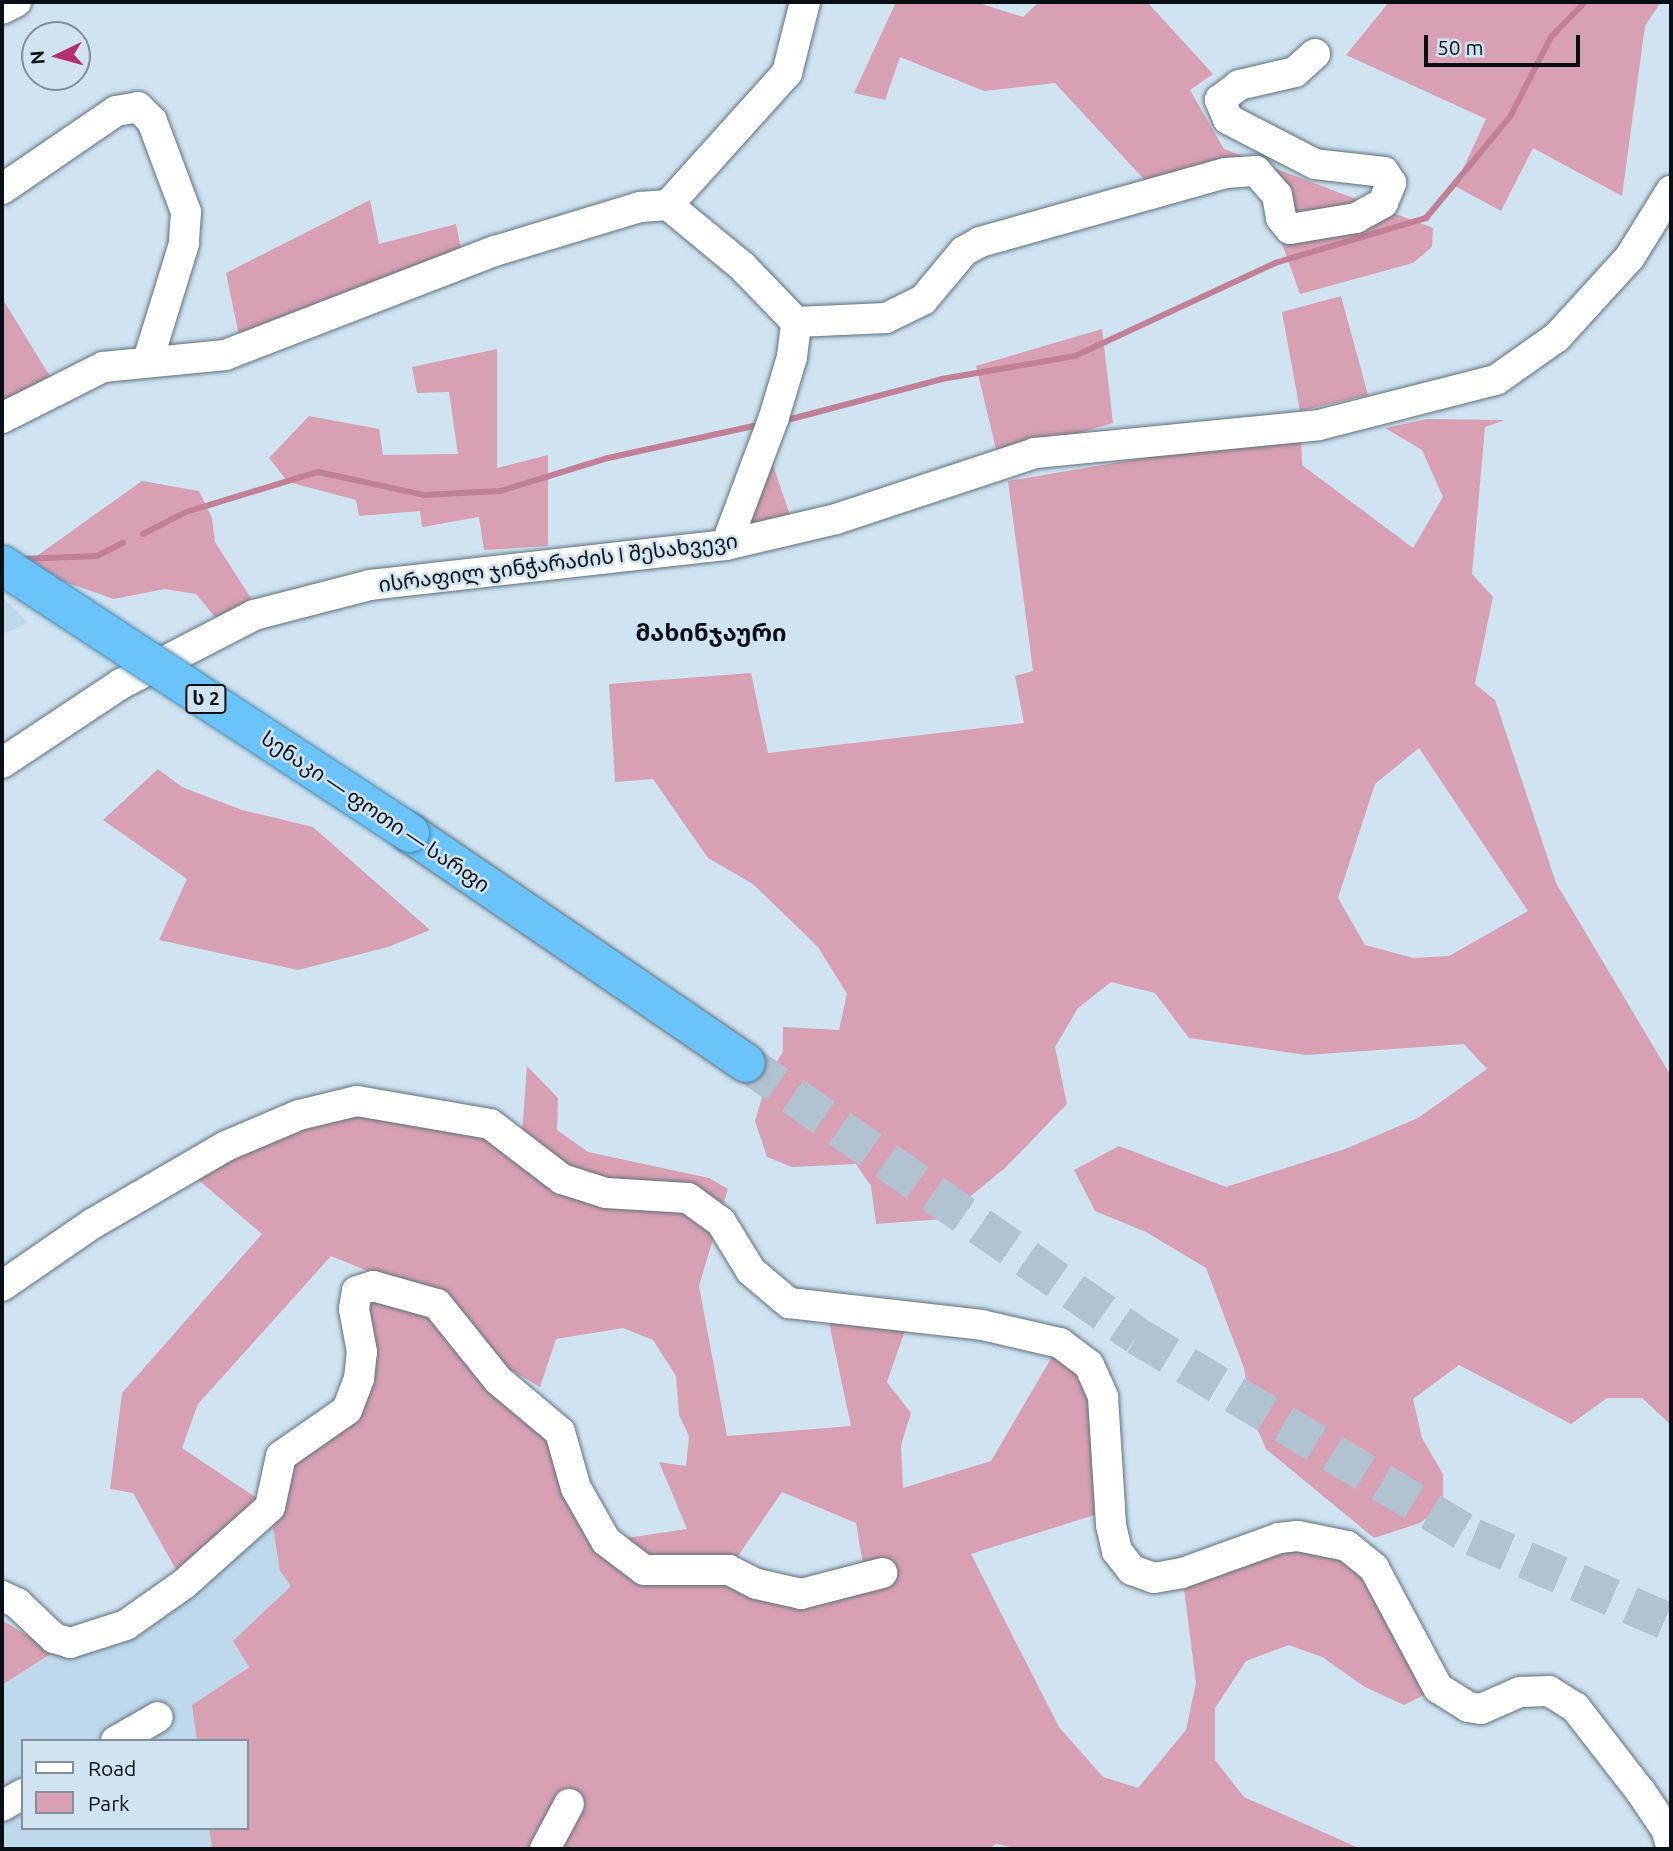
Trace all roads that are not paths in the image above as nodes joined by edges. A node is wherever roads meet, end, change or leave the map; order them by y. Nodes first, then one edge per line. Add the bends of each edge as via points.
1 (16, 2) edge
2 (804, 2) edge
3 (2, 9) edge
4 (1315, 54) dead end
5 (2, 189) edge
6 (1671, 191) edge
7 (667, 205) junction
8 (796, 322) junction
9 (148, 360) junction
10 (2, 418) edge
11 (726, 545) junction
12 (2, 565) edge
13 (2, 763) edge
14 (746, 1063) tunnel mouth
15 (2, 1286) edge
16 (883, 1573) dead end
17 (2, 1596) edge
18 (158, 1717) dead end
19 (120, 1739) edge
20 (1641, 1792) junction
21 (21, 1795) edge
22 (1671, 1797) edge
23 (569, 1804) dead end
24 (2, 1805) edge
25 (1671, 1845) edge
26 (545, 1849) edge

1 - 3 street
2 - 7 street via 788,73
4 - 8 street via 1295,72 1239,85 1220,100 1228,119 1315,164 1384,172 1391,183 1383,203 1356,218 1290,229 1281,218 1277,195 1256,171 1226,173 980,242 951,264 923,300 886,318
5 - 9 street via 116,111 138,107 152,121 186,212 184,244
6 - 11 street, ისრაფილ ჯინჭარაძის I შესახვევი via 1630,257 1566,327 1496,380 1319,425 1034,453 836,519
7 - 8 street via 742,266
7 - 9 street via 640,206 495,251 225,355
8 - 11 street via 792,357 774,417
9 - 10 street via 103,367
11 - 13 street, ისრაფილ ჯინჭარაძის I შესახვევი via 370,584 254,615 121,684
12 - 14 highway, სენაკი — ფოთი — სარფი / ს 2, bridge via 410,833
15 - 20 street via 92,1224 226,1146 299,1115 358,1101 490,1124 562,1179 606,1193 688,1198 721,1222 751,1271 789,1304 982,1325 1060,1343 1088,1365 1103,1398 1111,1525 1117,1551 1132,1570 1154,1578 1182,1573 1279,1538 1320,1538 1347,1546 1374,1568 1438,1688 1446,1695 1481,1709 1520,1692 1549,1691 1575,1707
16 - 17 street via 801,1594 757,1584 729,1570 644,1570 606,1541 576,1488 560,1432 498,1380 437,1304 373,1286 357,1291 354,1309 362,1352 359,1379 347,1410 281,1456 270,1507 184,1584 126,1625 70,1643 54,1638 17,1603
18 - 19 street
20 - 22 street via 1659,1791
20 - 25 street via 1666,1829
21 - 24 street
23 - 26 street

